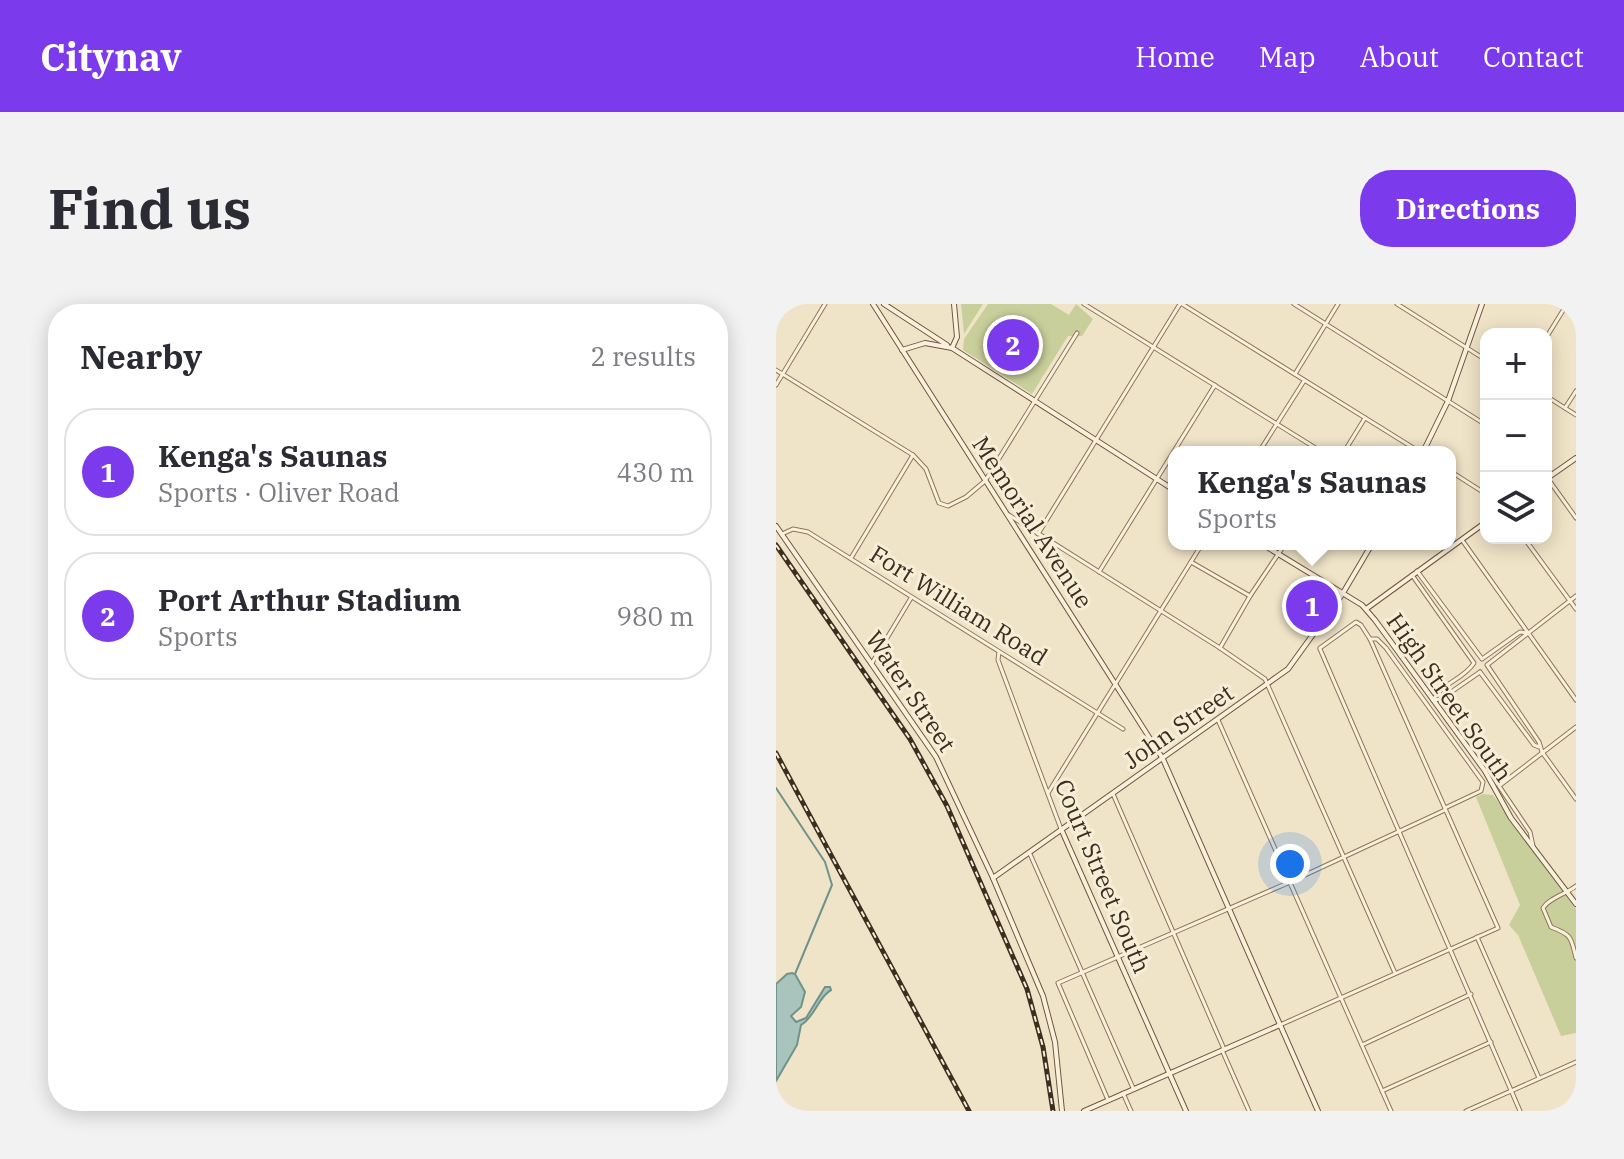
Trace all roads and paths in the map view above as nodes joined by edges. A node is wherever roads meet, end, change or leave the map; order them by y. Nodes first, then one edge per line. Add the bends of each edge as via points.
1 (825, 304) edge
2 (873, 304) edge
3 (884, 304) edge
4 (954, 304) edge
5 (1084, 304) edge
6 (1181, 304) edge
7 (1294, 304) edge
8 (1338, 304) edge
9 (1397, 304) edge
10 (1482, 304) edge
11 (1567, 304) edge
12 (1326, 324) junction
13 (1552, 328) edge
14 (1077, 333) dead end
15 (1154, 347) junction
16 (952, 348) junction
17 (1468, 348) junction
18 (902, 350) junction
19 (1480, 356) edge
20 (776, 370) edge
21 (783, 374) junction
22 (1295, 374) junction
23 (1304, 380) junction
24 (776, 385) edge
25 (1215, 385) junction
26 (1576, 391) edge
27 (1552, 400) edge
28 (1448, 401) junction
29 (1034, 402) junction
30 (1565, 408) junction
31 (1576, 415) edge
32 (1365, 418) junction
33 (1480, 421) edge
34 (1277, 423) junction
35 (1096, 441) junction
36 (1177, 446) edge
37 (1263, 446) edge
38 (1313, 446) edge
39 (1348, 446) edge
40 (1412, 446) edge
41 (1425, 446) edge
42 (913, 455) junction
43 (1576, 458) edge
44 (1168, 461) edge
45 (1552, 474) edge
46 (1456, 475) edge
47 (1156, 480) junction
48 (985, 481) junction
49 (1552, 486) edge
50 (1168, 487) edge
51 (1480, 490) edge
52 (1005, 513) junction
53 (1576, 518) edge
54 (776, 526) edge
55 (1480, 526) edge
56 (782, 534) junction
57 (1038, 534) junction
58 (1462, 540) junction
59 (1456, 544) edge
60 (1528, 544) edge
61 (1198, 550) edge
62 (1272, 550) edge
63 (1281, 550) edge
64 (1368, 550) edge
65 (1447, 550) edge
66 (1279, 554) junction
67 (850, 559) junction
68 (1191, 561) junction
69 (1099, 572) junction
70 (1414, 573) junction
71 (1343, 593) junction
72 (1250, 596) junction
73 (1576, 596) edge
74 (911, 598) junction
75 (1570, 601) junction
76 (1366, 609) junction
77 (1576, 609) edge
78 (1160, 611) junction
79 (1527, 633) junction
80 (1370, 639) junction
81 (1310, 641) junction
82 (1220, 648) junction
83 (1320, 648) junction
84 (999, 652) junction
85 (1484, 658) junction
86 (871, 663) junction
87 (1480, 672) junction
88 (1115, 683) junction
89 (1268, 685) junction
90 (1433, 700) junction
91 (1576, 700) edge
92 (1097, 711) junction
93 (1218, 720) junction
94 (1523, 721) junction
95 (1519, 724) junction
96 (1576, 727) edge
97 (1123, 729) dead end
98 (1539, 747) junction
99 (1542, 752) junction
100 (1163, 759) junction
101 (1048, 793) junction
102 (1113, 794) junction
103 (1576, 799) edge
104 (1445, 809) junction
105 (1397, 830) junction
106 (1062, 831) junction
107 (1533, 846) junction
108 (1030, 853) junction
109 (1344, 857) junction
110 (993, 878) junction
111 (1290, 882) junction
112 (1576, 886) edge
113 (1568, 893) junction
114 (1576, 904) edge
115 (1229, 908) junction
116 (1174, 933) junction
117 (1477, 937) junction
118 (1451, 948) junction
119 (1117, 958) junction
120 (1576, 958) edge
121 (1082, 972) junction
122 (1395, 973) junction
123 (1471, 994) junction
124 (1340, 997) junction
125 (1280, 1025) junction
126 (1491, 1042) junction
127 (1361, 1045) junction
128 (1223, 1050) junction
129 (1576, 1062) edge
130 (1169, 1073) junction
131 (1539, 1078) junction
132 (1133, 1088) junction
133 (1513, 1090) junction
134 (1382, 1091) junction
135 (1123, 1093) junction
136 (1108, 1100) junction
137 (1062, 1111) edge
138 (1084, 1111) edge
139 (1131, 1111) edge
140 (1186, 1111) edge
141 (1249, 1111) edge
142 (1318, 1111) edge
143 (1391, 1111) edge
144 (1466, 1111) edge
145 (1520, 1111) edge

1 - 21 street
2 - 18 main road, Memorial Avenue
3 - 16 main road
4 - 16 main road via 957,337
5 - 15 street
6 - 15 street
6 - 22 street
7 - 12 street
8 - 12 street
9 - 17 street
10 - 17 main road
11 - 13 street
12 - 22 street
12 - 28 street
14 - 29 street
15 - 25 street
15 - 35 street
16 - 18 main road via 925,343
16 - 29 main road
17 - 19 street
17 - 28 main road
18 - 48 main road, Memorial Avenue
20 - 21 street
21 - 24 street
21 - 42 street
22 - 23 street
23 - 32 street
23 - 34 street
25 - 34 street
25 - 36 street
26 - 30 street
27 - 30 street
28 - 33 street
28 - 41 main road
29 - 35 main road
29 - 48 street
30 - 31 street
32 - 39 street
32 - 40 street
34 - 37 street
34 - 38 street
35 - 47 main road
35 - 57 street
42 - 48 street via 926,469 942,506 959,501
42 - 67 street
43 - 45 main road
44 - 47 street
46 - 51 street
47 - 50 main road
47 - 69 street
48 - 52 main road, Memorial Avenue
49 - 53 street
52 - 57 street
52 - 88 main road, Memorial Avenue
54 - 56 main road
55 - 58 main road
56 - 67 street, Fort William Road via 802,530
56 - 86 main road, Water Street
57 - 69 street
58 - 59 main road
58 - 79 street
60 - 75 street
61 - 68 street
62 - 66 main road, High Street South
63 - 66 street
64 - 71 main road, John Street
65 - 70 main road
66 - 71 main road, High Street South
66 - 72 street
67 - 74 street, Fort William Road
68 - 72 street
68 - 78 street
69 - 78 street
70 - 76 main road
70 - 85 street
70 - 90 street via 1474,663
71 - 76 main road, High Street South
71 - 81 main road, John Street
72 - 82 street
73 - 75 street
74 - 84 street, Fort William Road
74 - 86 street
75 - 77 street
75 - 79 street
76 - 90 main road, High Street South
78 - 82 street
78 - 88 street
79 - 85 street via 1520,632
79 - 91 street
79 - 94 street via 1487,665
80 - 83 street via 1356,622
80 - 104 street
80 - 104 street via 1386,648 1483,782 1481,791
81 - 83 street
81 - 89 main road, John Street
82 - 89 street
83 - 105 street
84 - 92 street, Fort William Road
84 - 101 street, Court Street South
85 - 87 street
86 - 110 main road, Water Street via 936,757
87 - 90 street
87 - 95 street
88 - 92 street
88 - 100 main road, Memorial Avenue
89 - 93 main road, John Street
89 - 109 street
90 - 107 main road, High Street South
92 - 97 street, Fort William Road
92 - 101 street
93 - 100 main road, John Street
93 - 111 street
94 - 95 street
94 - 98 street
95 - 98 street
96 - 99 street
98 - 99 street
99 - 103 street
99 - 107 street via 1499,788 1530,832
100 - 102 main road, John Street
100 - 115 main road, Memorial Avenue
101 - 106 street, Court Street South
102 - 106 main road, John Street
102 - 116 street
104 - 105 street
104 - 117 street via 1498,928
105 - 109 street
105 - 118 street
106 - 108 main road, John Street
106 - 119 main road, Court Street South
107 - 113 main road, High Street South
108 - 110 main road, John Street
108 - 121 street
109 - 111 street
109 - 122 street
110 - 137 main road, Water Street via 1043,996 1055,1042
111 - 115 street
111 - 124 street
112 - 113 street
113 - 114 main road, High Street South
113 - 120 street via 1543,908 1551,927 1571,938
115 - 116 street
115 - 125 main road, Memorial Avenue
116 - 119 street
116 - 128 street
117 - 118 street
117 - 131 street
118 - 122 street
118 - 123 street
119 - 121 street
119 - 130 main road, Court Street South
121 - 132 street
121 - 136 street via 1058,983
122 - 124 street
123 - 126 street
123 - 127 street
124 - 125 street
124 - 127 street
125 - 128 main road
125 - 142 main road, Memorial Avenue
126 - 133 street
126 - 134 street
127 - 134 street
128 - 130 main road
128 - 141 street
129 - 131 street
130 - 132 main road
130 - 140 main road, Court Street South
131 - 133 street
132 - 135 main road
133 - 144 street
133 - 145 street
134 - 143 street
135 - 136 main road
135 - 139 street
136 - 138 main road

